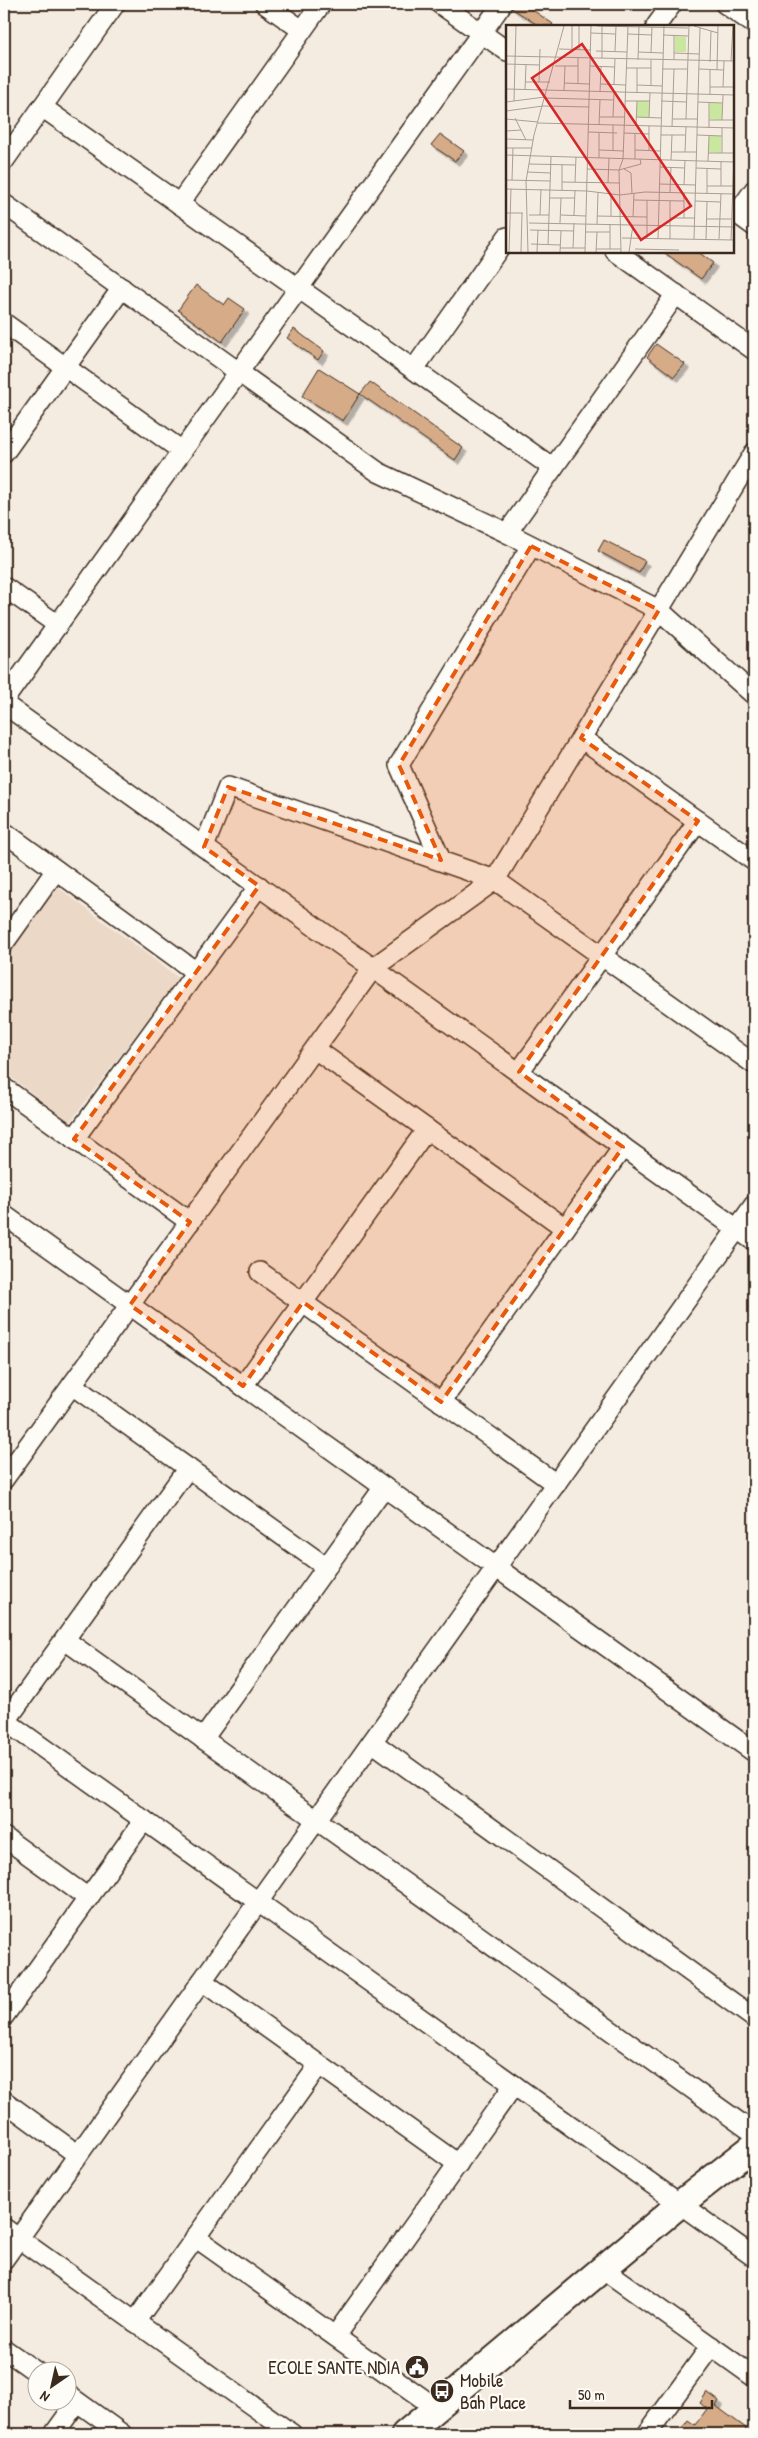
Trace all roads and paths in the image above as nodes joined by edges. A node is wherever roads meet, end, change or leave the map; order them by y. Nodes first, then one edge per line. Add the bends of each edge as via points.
1 (115, 4) edge
2 (265, 4) edge
3 (321, 4) edge
4 (440, 4) edge
5 (502, 4) edge
6 (672, 4) edge
7 (725, 4) edge
8 (754, 24) edge
9 (657, 25) edge
10 (302, 30) junction
11 (482, 33) junction
12 (506, 50) edge
13 (42, 107) junction
14 (4, 161) edge
15 (754, 190) edge
16 (4, 204) edge
17 (179, 204) junction
18 (735, 212) edge
19 (754, 226) edge
20 (506, 238) edge
21 (616, 252) edge
22 (122, 288) junction
23 (299, 288) junction
24 (676, 294) junction
25 (4, 324) edge
26 (754, 350) edge
27 (65, 367) junction
28 (414, 369) junction
29 (239, 372) junction
30 (182, 451) junction
31 (754, 452) edge
32 (4, 453) edge
33 (553, 468) junction
34 (507, 533) junction
35 (531, 546) junction
36 (4, 587) edge
37 (659, 610) junction
38 (58, 625) junction
39 (752, 688) edge
40 (4, 702) edge
41 (581, 738) junction
42 (698, 821) junction
43 (4, 832) edge
44 (204, 847) junction
45 (440, 860) junction
46 (754, 861) edge
47 (56, 870) junction
48 (495, 880) junction
49 (259, 886) junction
50 (4, 943) edge
51 (602, 956) junction
52 (373, 968) junction
53 (196, 972) junction
54 (315, 1049) junction
55 (754, 1064) edge
56 (519, 1072) junction
57 (4, 1088) edge
58 (427, 1129) junction
59 (74, 1139) junction
60 (623, 1147) junction
61 (754, 1205) edge
62 (190, 1222) junction
63 (7, 1224) edge
64 (565, 1228) junction
65 (737, 1229) junction
66 (754, 1241) edge
67 (260, 1272) dead end
68 (303, 1302) junction
69 (130, 1305) junction
70 (72, 1385) junction
71 (242, 1386) junction
72 (441, 1402) junction
73 (188, 1468) junction
74 (4, 1479) edge
75 (556, 1484) junction
76 (384, 1487) junction
77 (326, 1567) junction
78 (496, 1567) junction
79 (65, 1640) junction
80 (5, 1720) edge
81 (203, 1739) junction
82 (372, 1742) junction
83 (754, 1752) edge
84 (144, 1820) junction
85 (316, 1820) junction
86 (4, 1837) edge
87 (88, 1898) junction
88 (258, 1902) junction
89 (202, 1981) junction
90 (4, 2016) edge
91 (754, 2018) edge
92 (318, 2064) junction
93 (514, 2085) junction
94 (4, 2101) edge
95 (753, 2146) edge
96 (78, 2155) junction
97 (458, 2164) junction
98 (680, 2204) junction
99 (11, 2233) edge
100 (195, 2237) junction
101 (754, 2257) edge
102 (4, 2259) edge
103 (603, 2268) junction
104 (134, 2322) junction
105 (335, 2336) junction
106 (711, 2346) junction
107 (4, 2349) edge
108 (28, 2366) edge
109 (754, 2377) edge
110 (78, 2402) edge
111 (436, 2408) junction
112 (66, 2410) edge
113 (54, 2434) edge
114 (122, 2434) edge
115 (292, 2434) edge
116 (405, 2434) edge
117 (647, 2434) edge

1 - 13 street
2 - 10 street
3 - 10 street
4 - 11 street
5 - 11 street
6 - 9 street
7 - 8 street
10 - 17 street
11 - 12 street
11 - 23 street
13 - 14 street
13 - 17 street
15 - 18 street
16 - 22 street
17 - 23 street
18 - 19 street
20 - 28 street
21 - 24 street
22 - 27 street
22 - 29 street
23 - 28 street
23 - 29 street
24 - 26 street
24 - 33 street
25 - 27 street
27 - 30 street
27 - 32 street
28 - 33 street
29 - 30 street
29 - 34 street via 378,472
30 - 38 street
31 - 37 street
33 - 34 street
34 - 35 street
35 - 37 street
35 - 45 street via 399,765
36 - 38 street
37 - 39 street
37 - 41 street
38 - 40 street
40 - 44 street
41 - 42 street
41 - 48 street
42 - 46 street
42 - 51 street
43 - 47 street
44 - 45 street via 228,787
44 - 49 street
45 - 48 street
47 - 50 street
47 - 53 street
48 - 51 street
48 - 52 street
49 - 52 street
49 - 53 street
51 - 55 street
51 - 56 street
52 - 54 street
52 - 56 street
53 - 59 street
54 - 58 street
54 - 62 street
56 - 60 street
57 - 59 street
58 - 64 street
58 - 68 street
59 - 62 street
60 - 64 street
60 - 65 street
61 - 65 street
62 - 69 street
63 - 69 street
64 - 72 street
65 - 66 street
65 - 75 street
67 - 68 street
68 - 71 street
68 - 72 street
69 - 70 street
69 - 71 street
70 - 73 street
70 - 74 street
71 - 76 street
72 - 75 street
73 - 77 street
73 - 79 street
75 - 78 street
76 - 77 street
76 - 78 street
77 - 81 street
78 - 82 street
78 - 83 street
79 - 80 street
79 - 81 street
80 - 84 street
81 - 85 street
82 - 85 street
82 - 91 street
84 - 87 street
84 - 88 street
85 - 88 street
85 - 95 street
86 - 87 street
87 - 90 street
88 - 89 street
88 - 93 street
89 - 92 street
89 - 96 street
92 - 97 street
92 - 100 street
93 - 97 street
93 - 98 street
94 - 96 street
95 - 98 main road
96 - 99 street
97 - 105 street
98 - 101 street
98 - 103 main road
99 - 102 street
99 - 104 street
100 - 104 street
100 - 105 street
103 - 106 street
103 - 111 main road
104 - 115 street
105 - 111 street
106 - 109 street
106 - 117 street
107 - 108 street
110 - 114 street
111 - 116 main road
112 - 113 street

